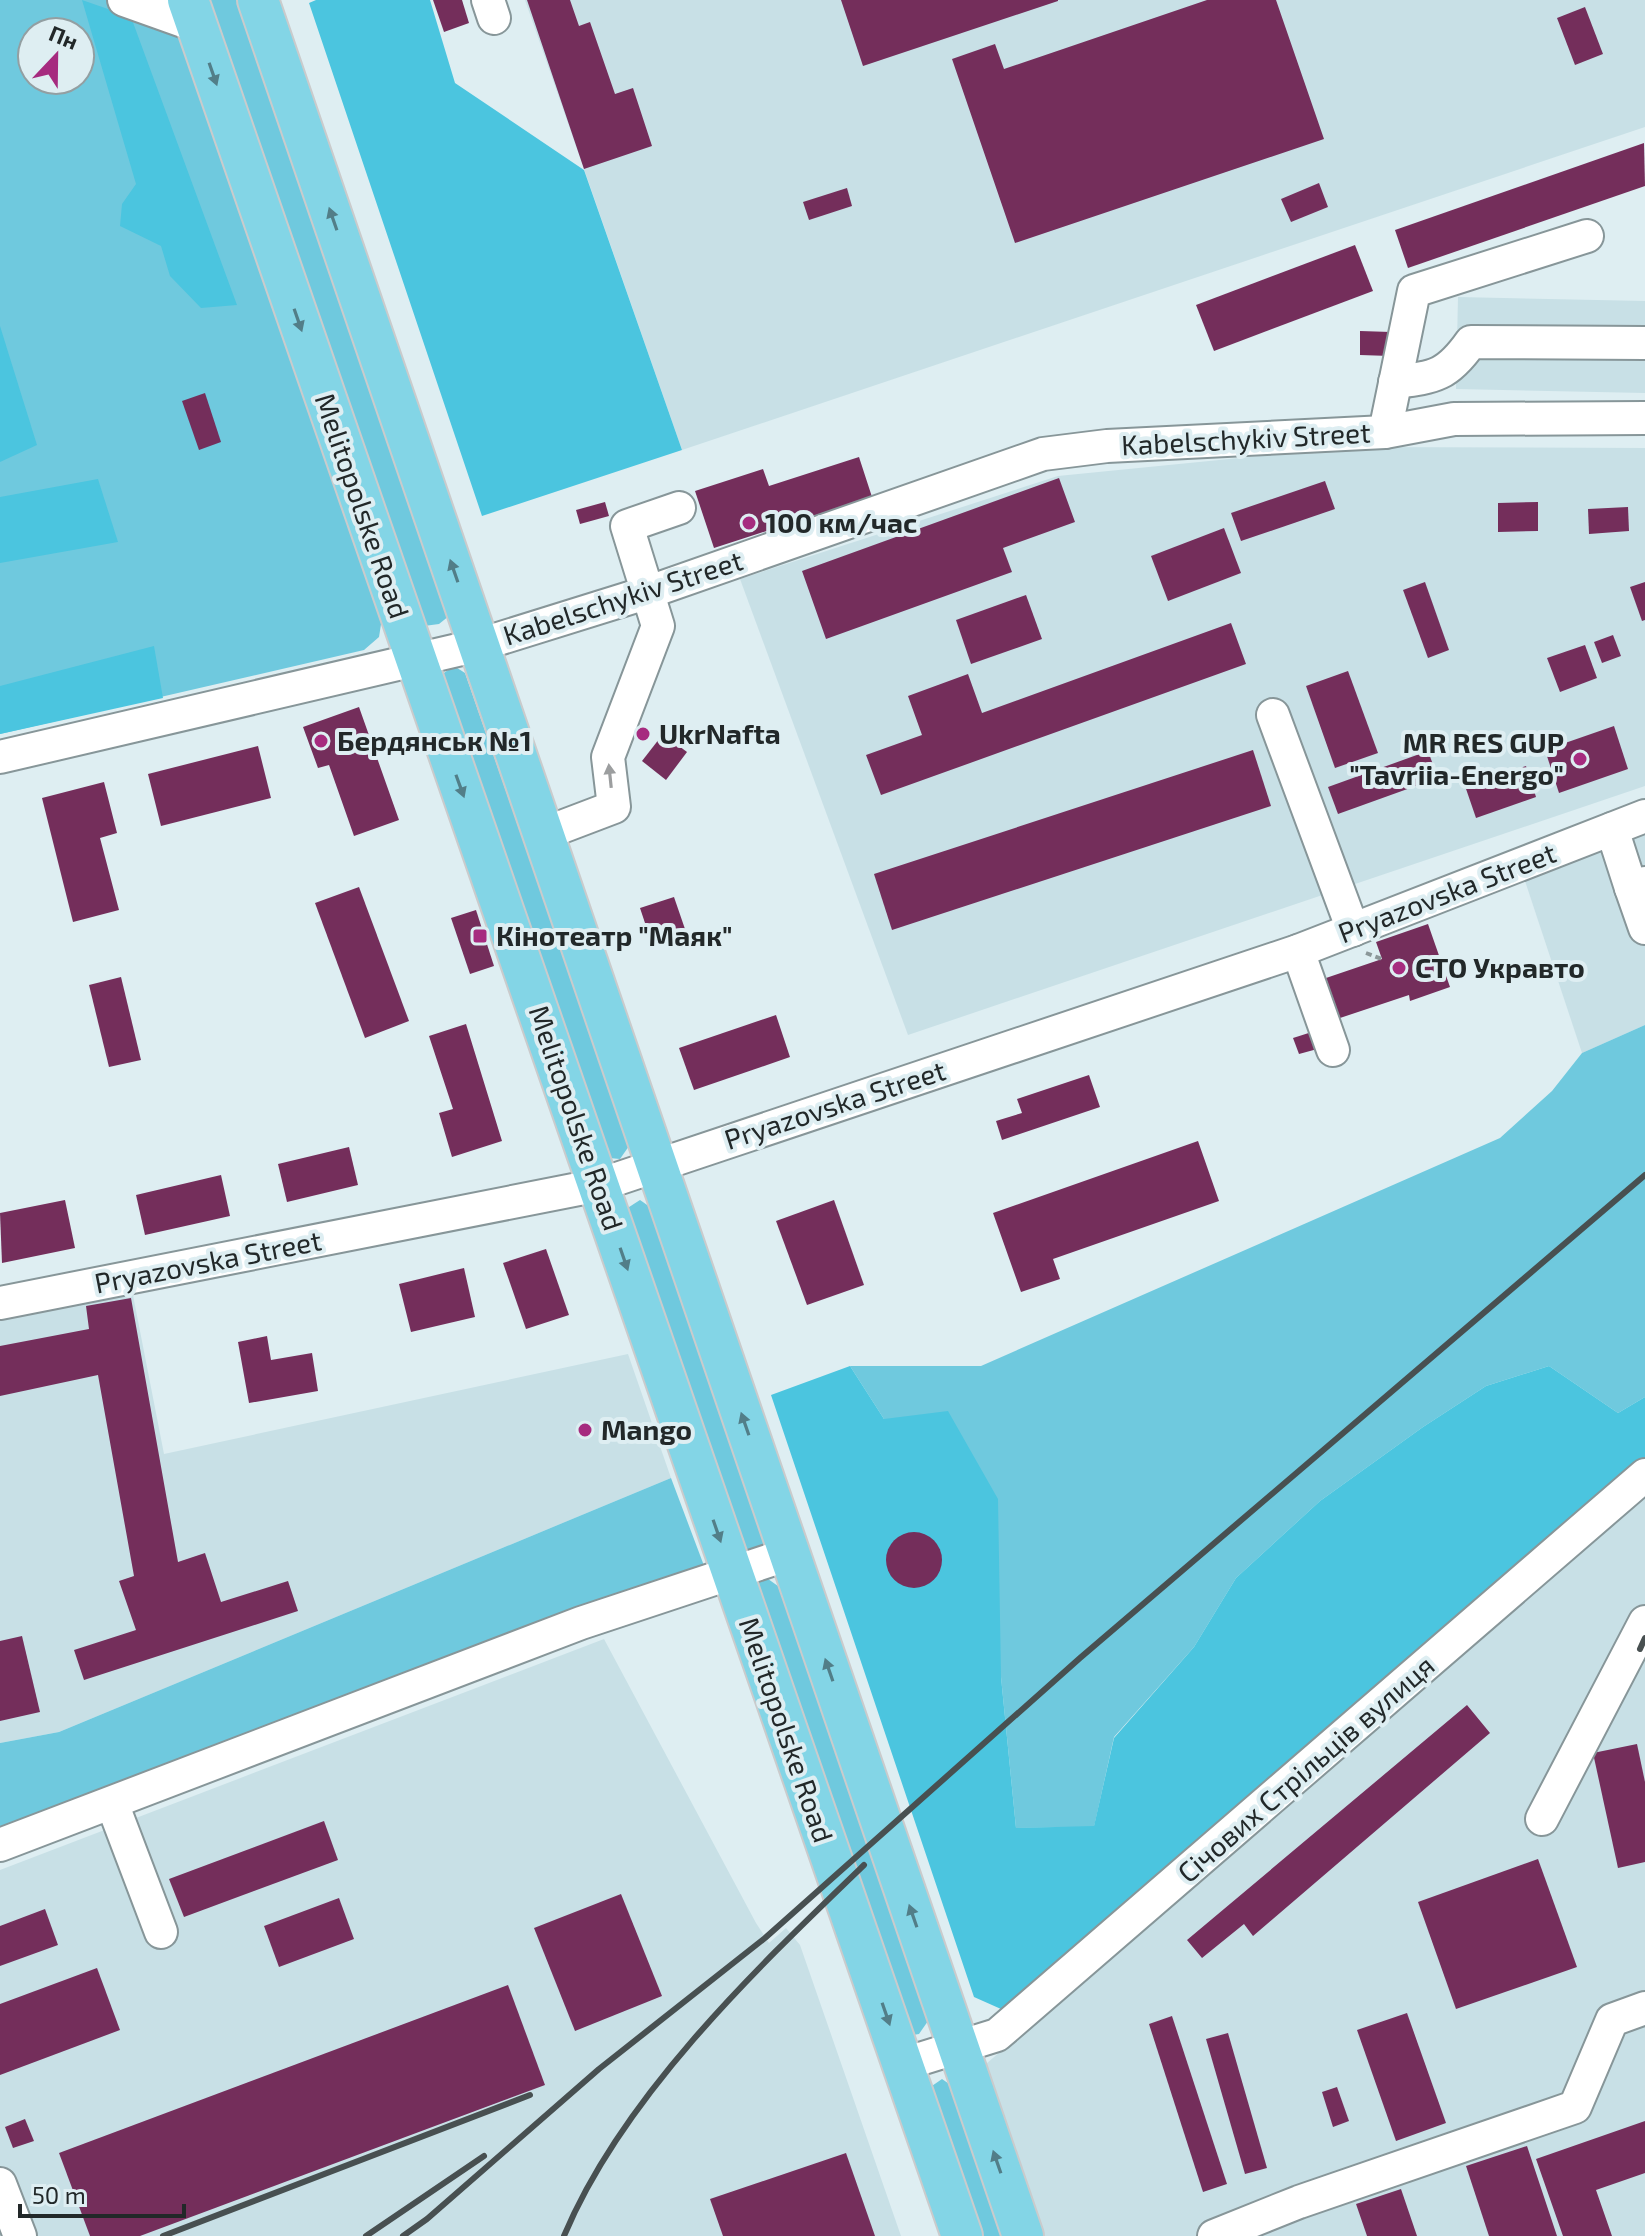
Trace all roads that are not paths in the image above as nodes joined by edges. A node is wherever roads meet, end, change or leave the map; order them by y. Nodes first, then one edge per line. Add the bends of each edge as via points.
1 (124, 0) edge
2 (258, 0) edge
3 (192, 13) edge
4 (1587, 236) dead end
5 (1645, 343) edge
6 (1395, 382) junction
7 (1645, 418) edge
8 (1385, 432) junction
9 (679, 508) dead end
10 (649, 592) junction
11 (479, 645) junction
12 (414, 660) junction
13 (1273, 715) dead end
14 (0, 757) edge
15 (1645, 816) edge
16 (1612, 829) junction
17 (543, 834) junction
18 (1638, 886) edge
19 (1645, 928) edge
20 (1353, 930) junction
21 (1298, 951) junction
22 (1333, 1050) dead end
23 (656, 1164) junction
24 (599, 1185) junction
25 (0, 1303) edge
26 (1645, 1475) edge
27 (789, 1554) junction
28 (731, 1574) junction
29 (1645, 1622) edge
30 (112, 1803) junction
31 (1542, 1819) dead end
32 (0, 1845) edge
33 (161, 1932) dead end
34 (1645, 2008) edge
35 (958, 2047) junction
36 (904, 2064) junction
37 (0, 2184) edge
38 (20, 2236) edge
39 (962, 2236) edge
40 (1023, 2236) edge
41 (1214, 2236) edge

1 - 3 street
11 -> 2 main road
3 -> 12 main road, Melitopolske Road
4 - 6 street via 1414,291
5 - 6 street via 1471,342 1436,377
6 - 8 street
7 - 8 street, Kabelschykiv Street via 1454,419
8 - 10 street, Kabelschykiv Street via 1043,454
9 - 10 street via 627,526
10 - 11 street, Kabelschykiv Street
17 -> 10 street via 614,807 608,757 658,626
11 - 12 street, Kabelschykiv Street
11 - 17 main road
12 - 14 street, Kabelschykiv Street
12 -> 24 main road, Melitopolske Road
13 - 20 street
15 - 16 street, Pryazovska Street
16 - 18 street
16 - 20 street, Pryazovska Street
17 - 23 main road
18 - 19 street
20 - 21 street, Pryazovska Street
21 - 22 street
21 - 23 street, Pryazovska Street
23 - 24 street, Pryazovska Street
27 -> 23 main road
24 - 25 street, Pryazovska Street
24 -> 28 main road, Melitopolske Road
26 - 35 street, Січових Стрільців вулиця via 997,2035
27 - 28 street
35 -> 27 main road
28 - 30 street via 581,1623
28 -> 36 main road, Melitopolske Road
29 - 31 street
30 - 32 street
30 - 33 street
34 - 41 street via 1612,2020 1575,2107
35 - 36 street, Січових Стрільців вулиця
40 -> 35 main road
36 - 39 main road, Melitopolske Road
37 - 38 street

